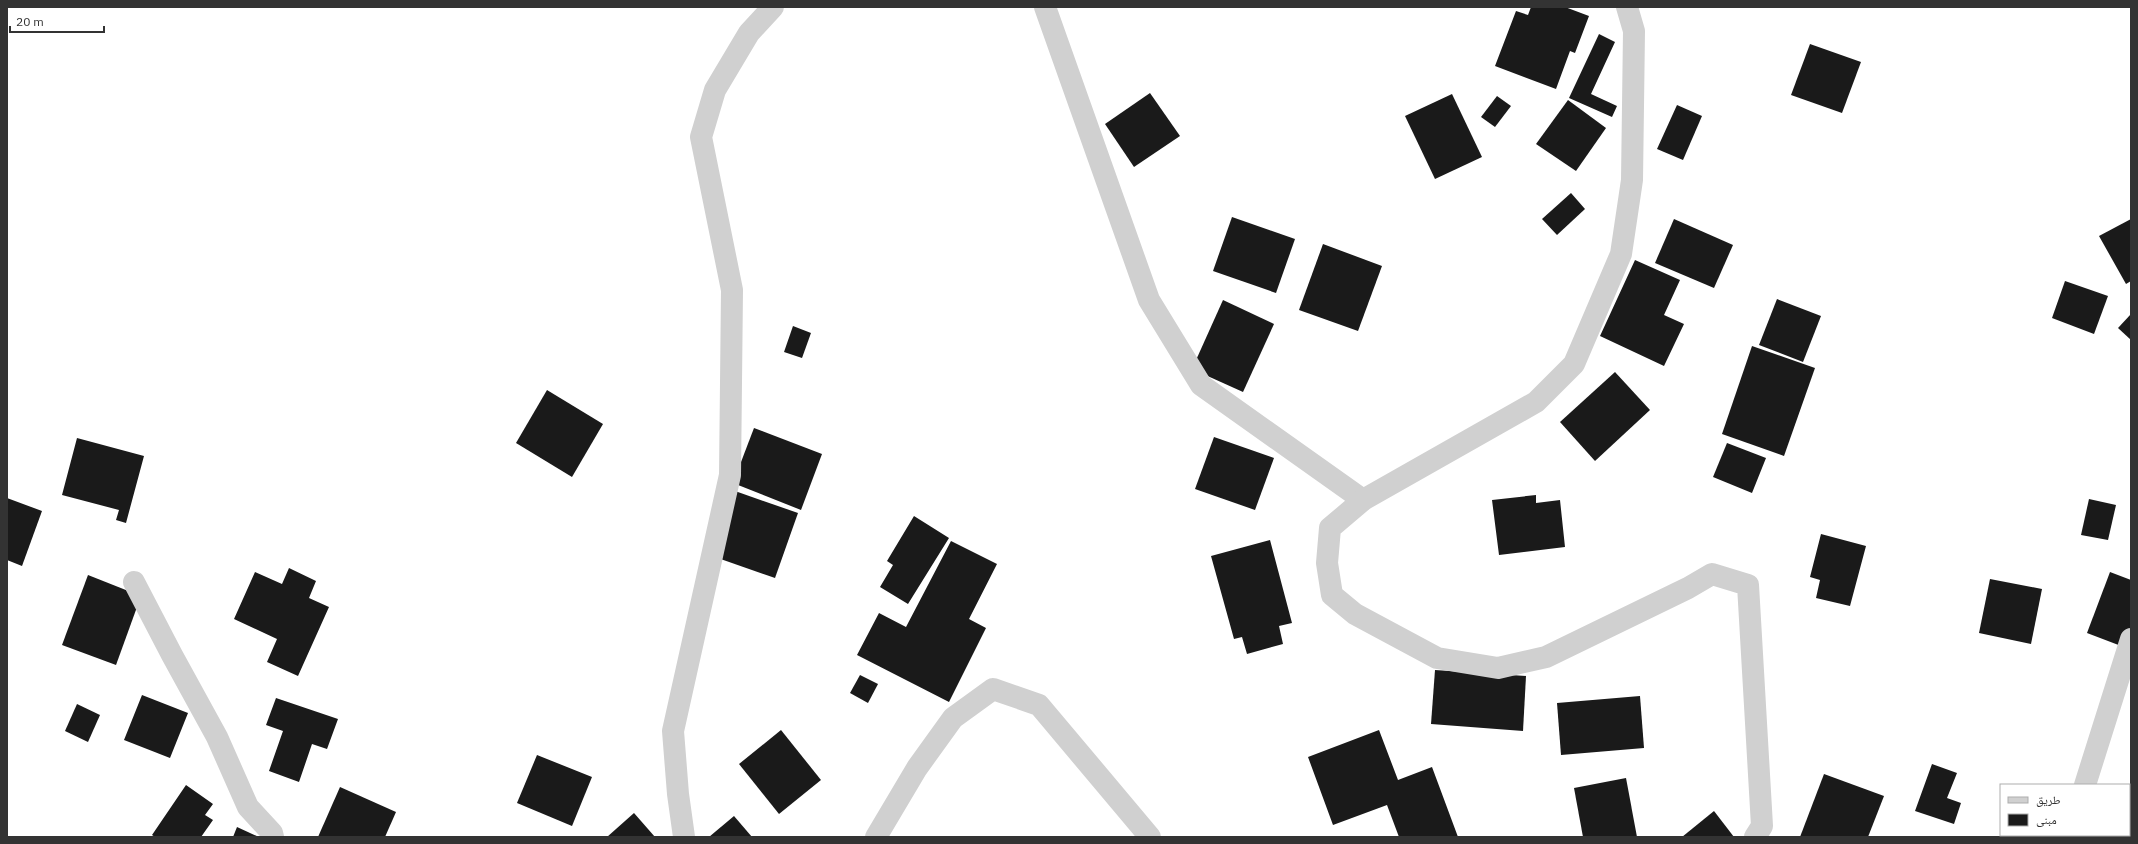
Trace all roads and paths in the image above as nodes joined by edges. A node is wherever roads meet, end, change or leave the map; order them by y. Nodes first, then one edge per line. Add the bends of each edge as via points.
1 (773, 7) edge
2 (1045, 7) edge
3 (1627, 7) edge
4 (1363, 500) junction
5 (134, 582) dead end
6 (2131, 639) edge
7 (2085, 784) edge
8 (273, 837) edge
9 (684, 837) edge
10 (876, 837) edge
11 (1150, 837) edge
12 (1755, 837) edge

1 - 9 street via 749,33 716,90 701,137 732,290 730,475 673,731
2 - 4 street via 1149,300 1202,385
3 - 4 street via 1634,31 1632,172 1621,254 1574,364 1536,402
4 - 12 street via 1330,528 1327,564 1332,595 1355,614 1437,658 1498,668 1546,657 1712,574 1748,585 1762,826
5 - 8 street via 217,737 248,807
6 - 7 street
10 - 11 street via 917,768 954,718 993,689 1038,705

